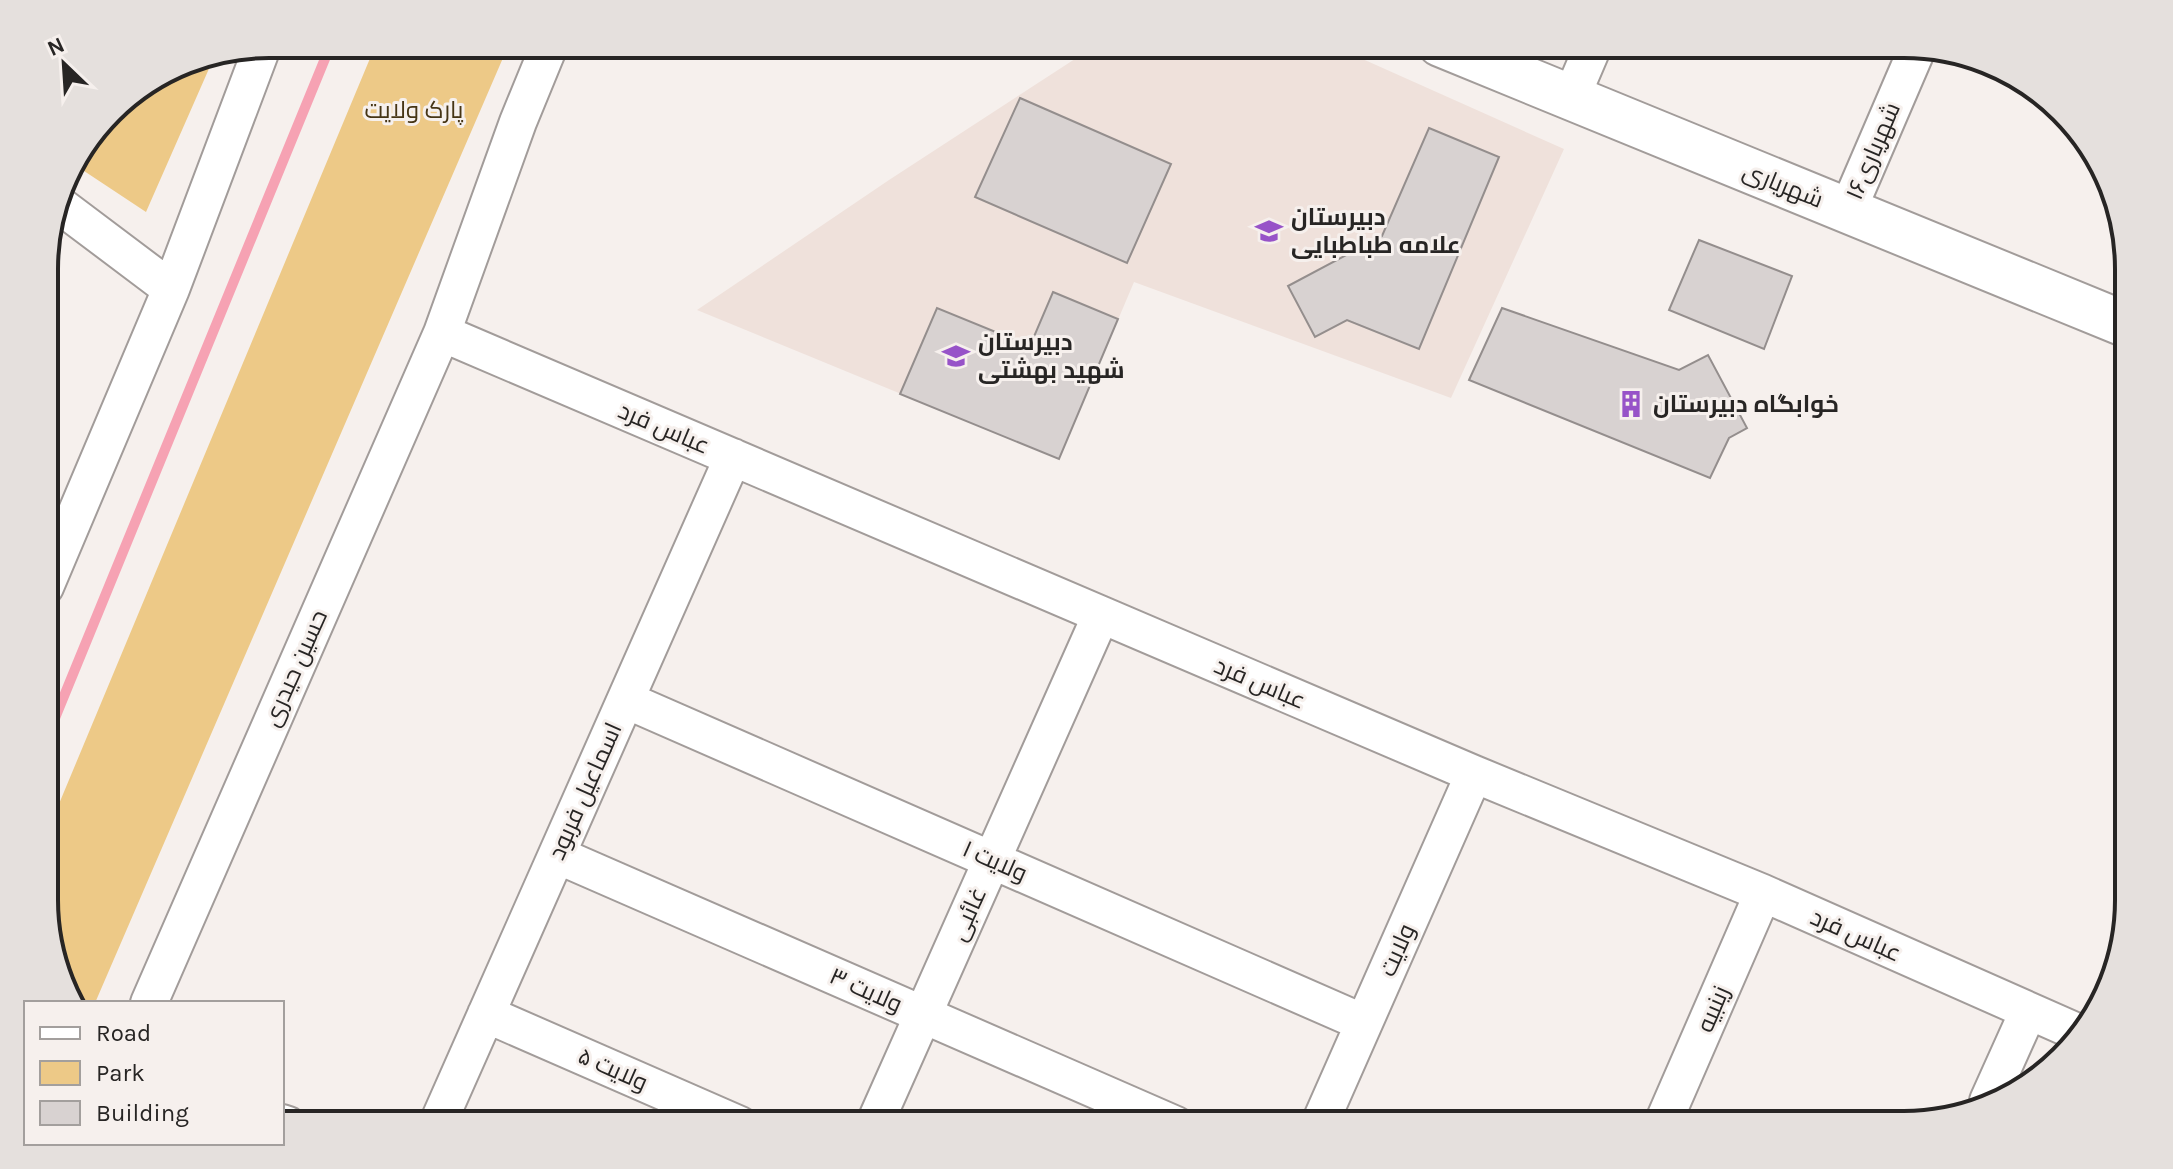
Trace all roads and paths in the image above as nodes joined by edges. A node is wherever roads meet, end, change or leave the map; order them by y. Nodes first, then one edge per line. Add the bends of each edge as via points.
1 (544, 58) edge
2 (1474, 58) edge
3 (1588, 58) edge
4 (1913, 58) edge
5 (258, 59) edge
6 (1571, 98) junction
7 (66, 210) edge
8 (1847, 212) junction
9 (171, 289) junction
10 (2115, 320) edge
11 (442, 333) junction
12 (733, 457) junction
13 (58, 556) edge
14 (1101, 615) junction
15 (626, 700) junction
16 (1474, 774) junction
17 (557, 855) junction
18 (992, 859) junction
19 (1763, 893) junction
20 (150, 1001) edge
21 (2028, 1012) junction
22 (486, 1014) junction
23 (923, 1015) junction
24 (1364, 1023) junction
25 (2070, 1029) edge
26 (1992, 1091) edge
27 (443, 1111) edge
28 (708, 1111) edge
29 (880, 1111) edge
30 (1144, 1111) edge
31 (1325, 1111) edge
32 (1668, 1111) edge

1 - 11 street, حسین حیدری
2 - 6 main road, شهریاری
3 - 6 street
4 - 8 street, شهریاری۱۶
5 - 9 street
6 - 8 main road, شهریاری
7 - 9 street
8 - 10 main road, شهریاری
9 - 13 street
11 - 12 street, عباس فرد
11 - 20 street, حسین حیدری
12 - 14 street, عباس فرد
12 - 15 street, اسماعیل فربود
14 - 16 street, عباس فرد
14 - 18 street, غائبی
15 - 17 street, اسماعیل فربود
15 - 18 street, ولایت ۱
16 - 19 street, عباس فرد
16 - 24 street, ولایت
17 - 22 street, اسماعیل فربود
17 - 23 street, ولایت ۳
18 - 23 street, غائبی
18 - 24 street, ولایت ۱
19 - 21 street, عباس فرد
19 - 32 street, زینبیه
21 - 25 street, عباس فرد
21 - 26 street
22 - 27 street, اسماعیل فربود
22 - 28 street, ولایت ۵
23 - 29 street, غائبی
23 - 30 street, ولایت ۳
24 - 31 street, ولایت

